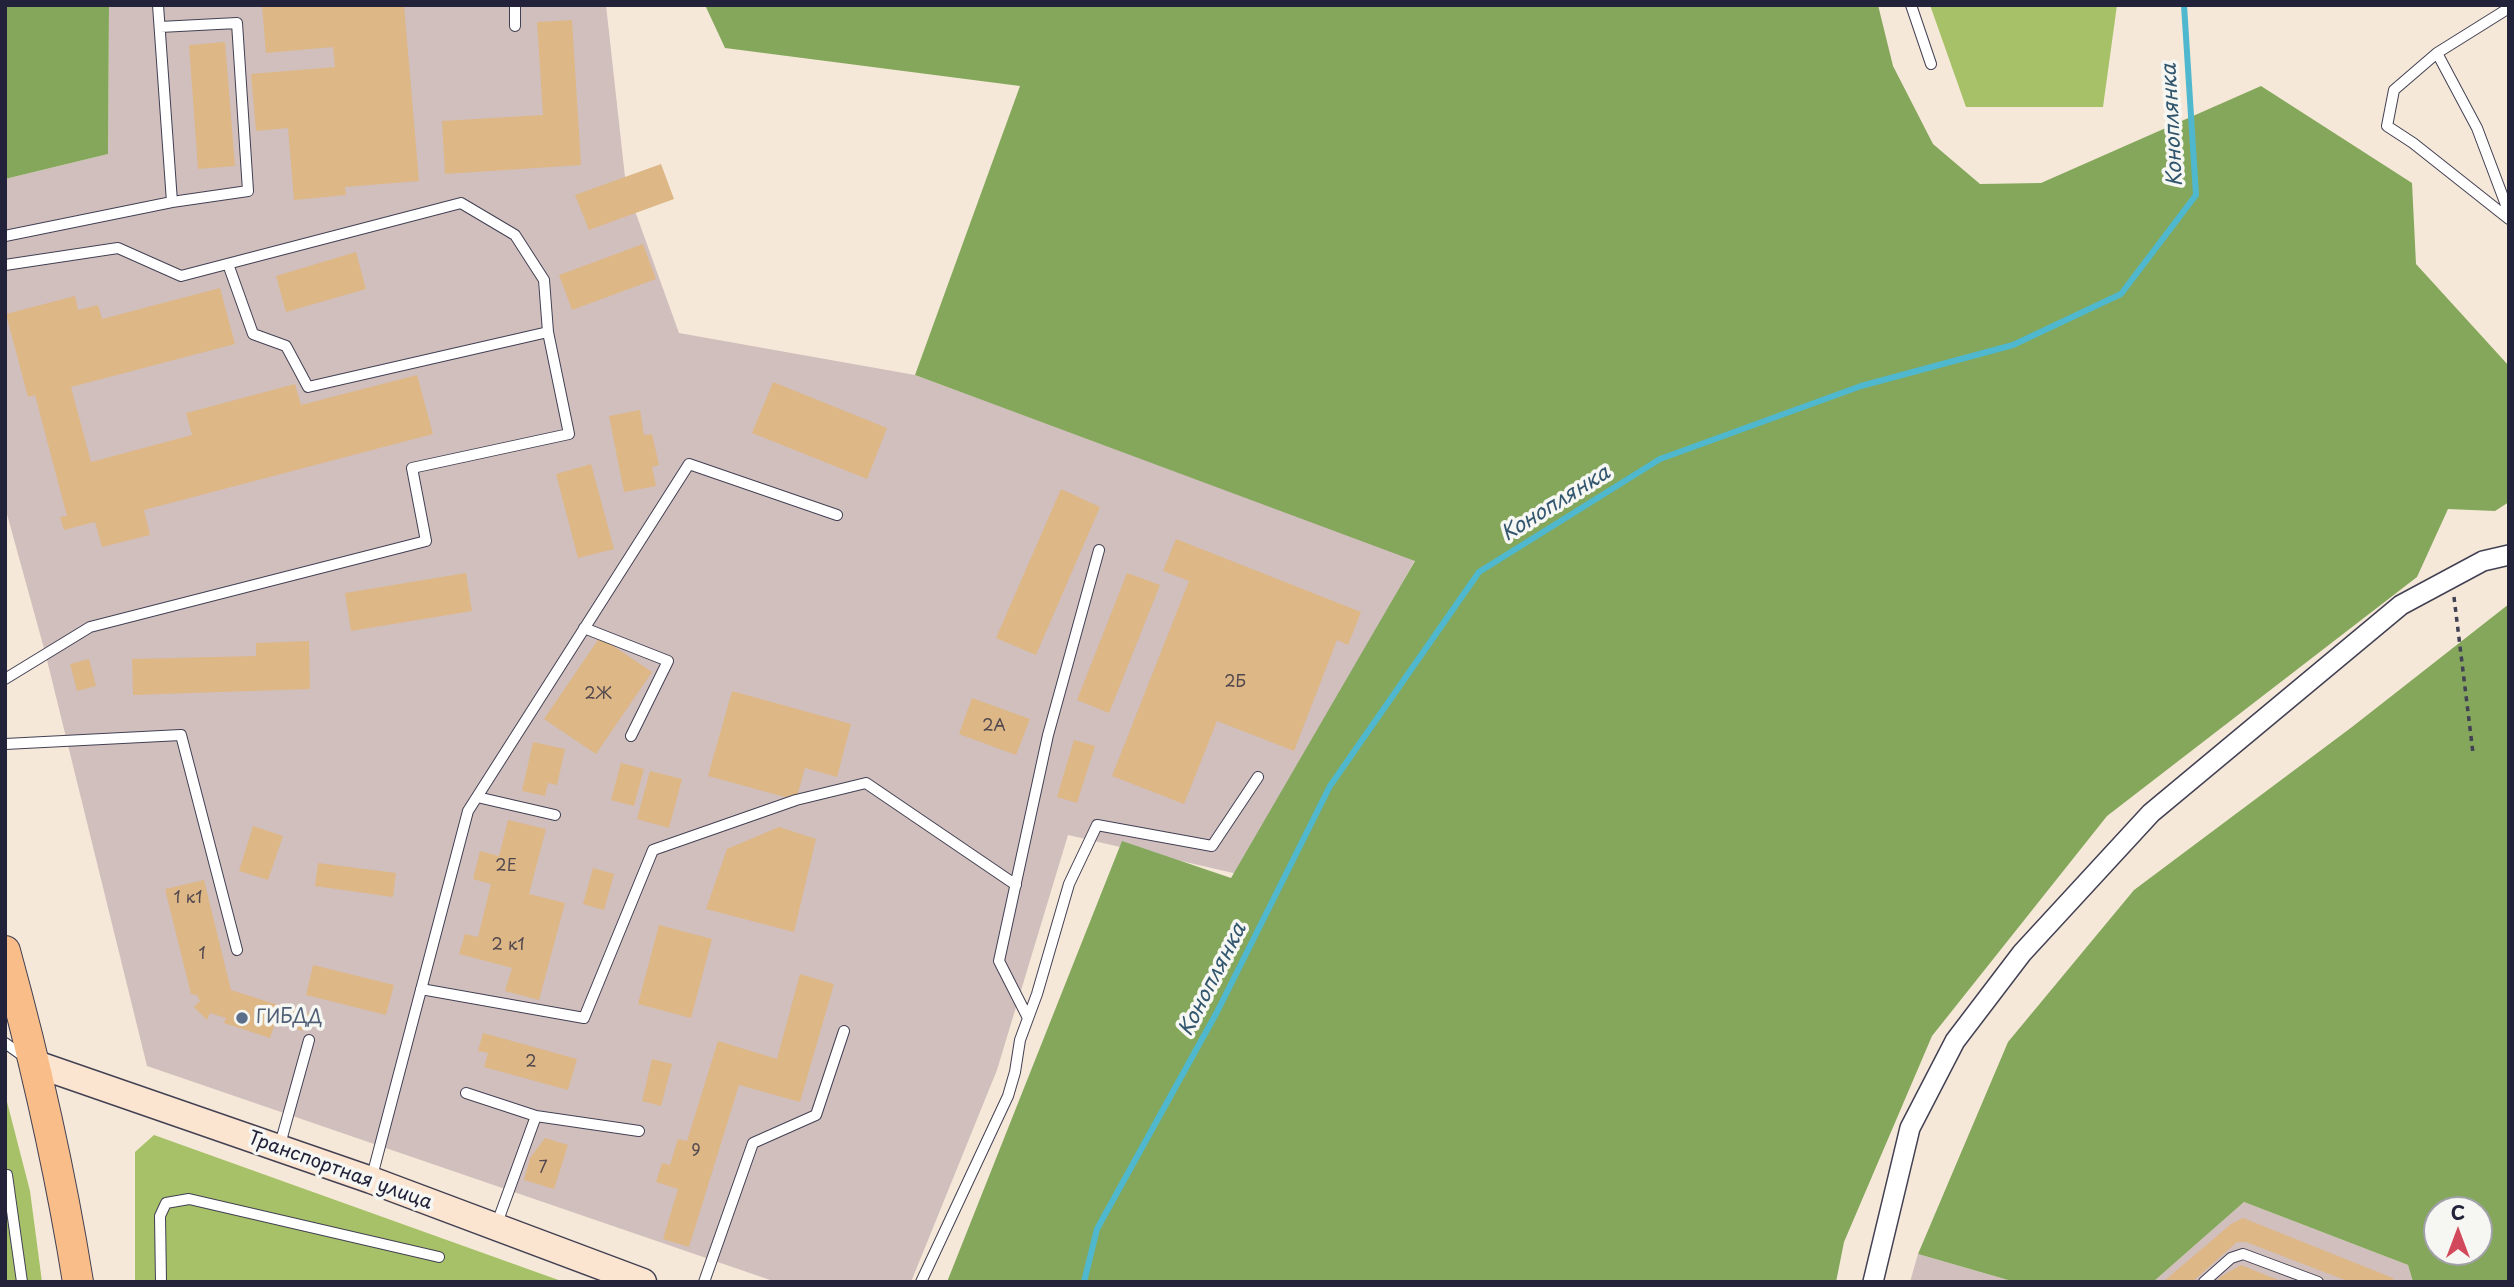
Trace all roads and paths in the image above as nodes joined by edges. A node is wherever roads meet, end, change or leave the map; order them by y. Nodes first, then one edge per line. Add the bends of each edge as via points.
1 (158, 5) edge
2 (515, 5) edge
3 (1911, 5) edge
4 (2509, 8) edge
5 (515, 26) dead end
6 (160, 27) junction
7 (2437, 53) junction
8 (1931, 64) dead end
9 (172, 202) junction
10 (2509, 213) edge
11 (2509, 219) edge
12 (5, 236) edge
13 (228, 264) junction
14 (5, 265) edge
15 (548, 332) junction
16 (837, 515) dead end
17 (1099, 550) dead end
18 (2508, 556) edge
19 (2452, 578) junction
20 (584, 628) junction
21 (5, 679) edge
22 (631, 736) dead end
23 (5, 744) edge
24 (2473, 752) dead end
25 (1258, 777) dead end
26 (477, 797) junction
27 (555, 815) dead end
28 (1016, 885) junction
29 (237, 950) dead end
30 (5, 951) edge
31 (421, 989) junction
32 (1028, 1018) junction
33 (844, 1031) dead end
34 (309, 1040) dead end
35 (5, 1044) edge
36 (36, 1064) junction
37 (466, 1093) dead end
38 (536, 1116) junction
39 (639, 1131) dead end
40 (279, 1149) junction
41 (5, 1175) edge
42 (371, 1180) junction
43 (496, 1227) junction
44 (439, 1257) dead end
45 (22, 1282) edge
46 (78, 1282) edge
47 (160, 1282) edge
48 (643, 1282) edge
49 (704, 1282) edge
50 (921, 1282) edge
51 (1873, 1282) edge
52 (2204, 1282) edge
53 (2318, 1282) edge

1 - 6 lane
2 - 5 lane
3 - 8 lane
4 - 7 lane
6 - 9 lane
6 - 9 lane via 237,23 248,191
7 - 10 lane via 2477,128
7 - 11 lane via 2394,90 2387,127
9 - 12 lane
13 - 14 lane via 181,276 118,248
13 - 15 lane via 253,334 286,346 308,387
13 - 15 lane via 461,203 515,235 544,279
15 - 21 lane via 569,434 412,468 426,541 90,627
16 - 20 lane via 689,464
17 - 28 lane via 1048,734
18 - 19 street via 2483,561
19 - 24 path
19 - 51 street via 2401,605 2151,813 2022,953 1955,1041 1910,1128
20 - 22 lane via 668,661
20 - 26 lane
23 - 29 lane via 181,734
25 - 32 lane via 1212,846 1097,825 1069,884
26 - 27 lane
26 - 31 lane via 468,811
28 - 31 lane via 866,783 796,800 653,850 584,1018
28 - 32 lane via 999,961
30 - 36 main road
31 - 42 lane
32 - 50 lane via 1008,1096
33 - 49 lane via 816,1115 753,1143
34 - 40 lane
35 - 36 lane
36 - 40 main road, Транспортная улица
36 - 46 main road
37 - 38 lane
38 - 39 lane
38 - 43 lane
40 - 42 main road, Транспортная улица
41 - 45 lane
42 - 43 main road, Транспортная улица
43 - 48 main road, Транспортная улица
44 - 47 lane via 189,1199 166,1203 160,1216
52 - 53 lane via 2231,1258 2243,1254

